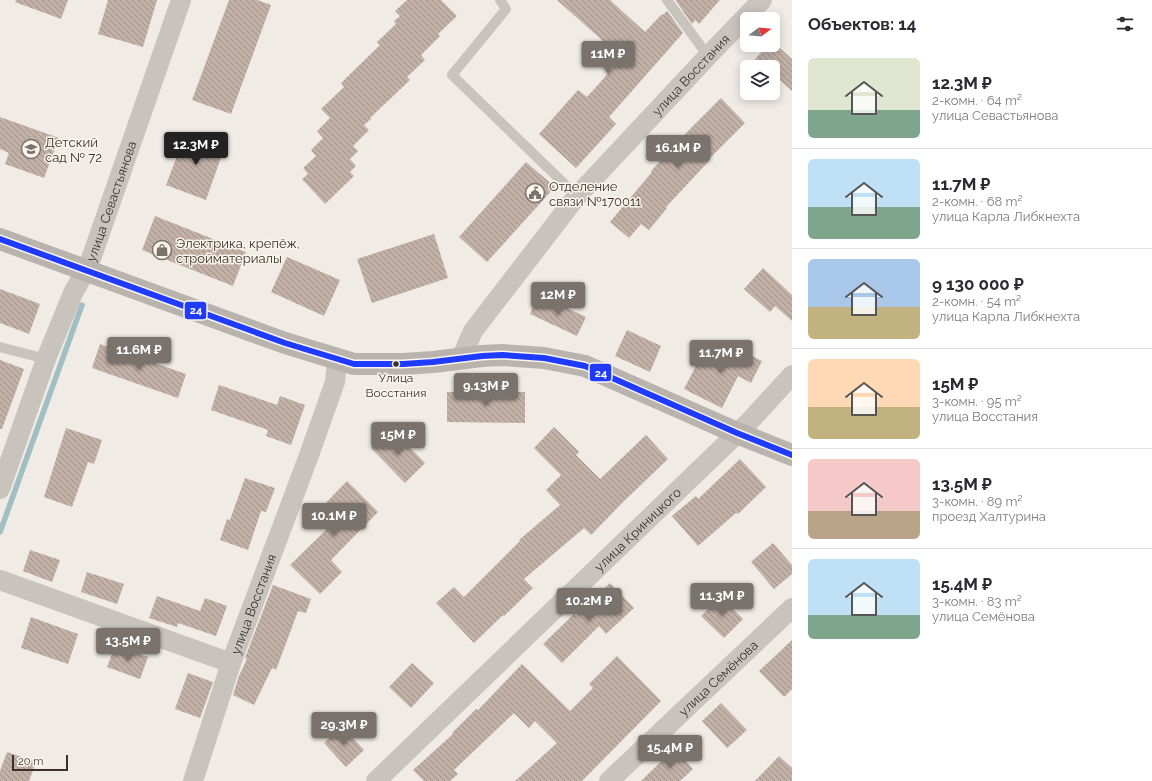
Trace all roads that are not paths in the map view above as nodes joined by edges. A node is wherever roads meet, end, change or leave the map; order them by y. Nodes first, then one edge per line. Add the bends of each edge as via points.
1 (182, 0) edge
2 (500, 0) edge
3 (667, 0) edge
4 (762, 0) edge
5 (708, 56) junction
6 (577, 196) junction
7 (0, 239) edge
8 (86, 270) junction
9 (0, 347) edge
10 (46, 359) junction
11 (461, 359) junction
12 (337, 360) junction
13 (792, 374) edge
14 (737, 433) junction
15 (792, 455) edge
16 (0, 489) edge
17 (0, 580) edge
18 (792, 608) edge
19 (231, 663) junction
20 (193, 781) edge
21 (376, 781) edge
22 (609, 781) edge

1 - 8 street, улица Севастьянова
2 - 6 lane via 506,9 452,75
3 - 5 lane
4 - 5 street, улица Восстания
5 - 6 street, улица Восстания
6 - 11 street, улица Восстания via 473,331
7 - 8 main road
8 - 10 street, улица Севастьянова via 73,293
8 - 12 main road
9 - 10 lane
10 - 16 street, улица Севастьянова
11 - 12 main road via 391,365 354,364
11 - 14 main road via 523,356 585,366
12 - 19 street, улица Восстания via 335,382
13 - 14 street, улица Криницкого
14 - 15 main road
14 - 21 street, улица Криницкого
17 - 19 street
18 - 22 street, улица Семёнова
19 - 20 street, улица Восстания

